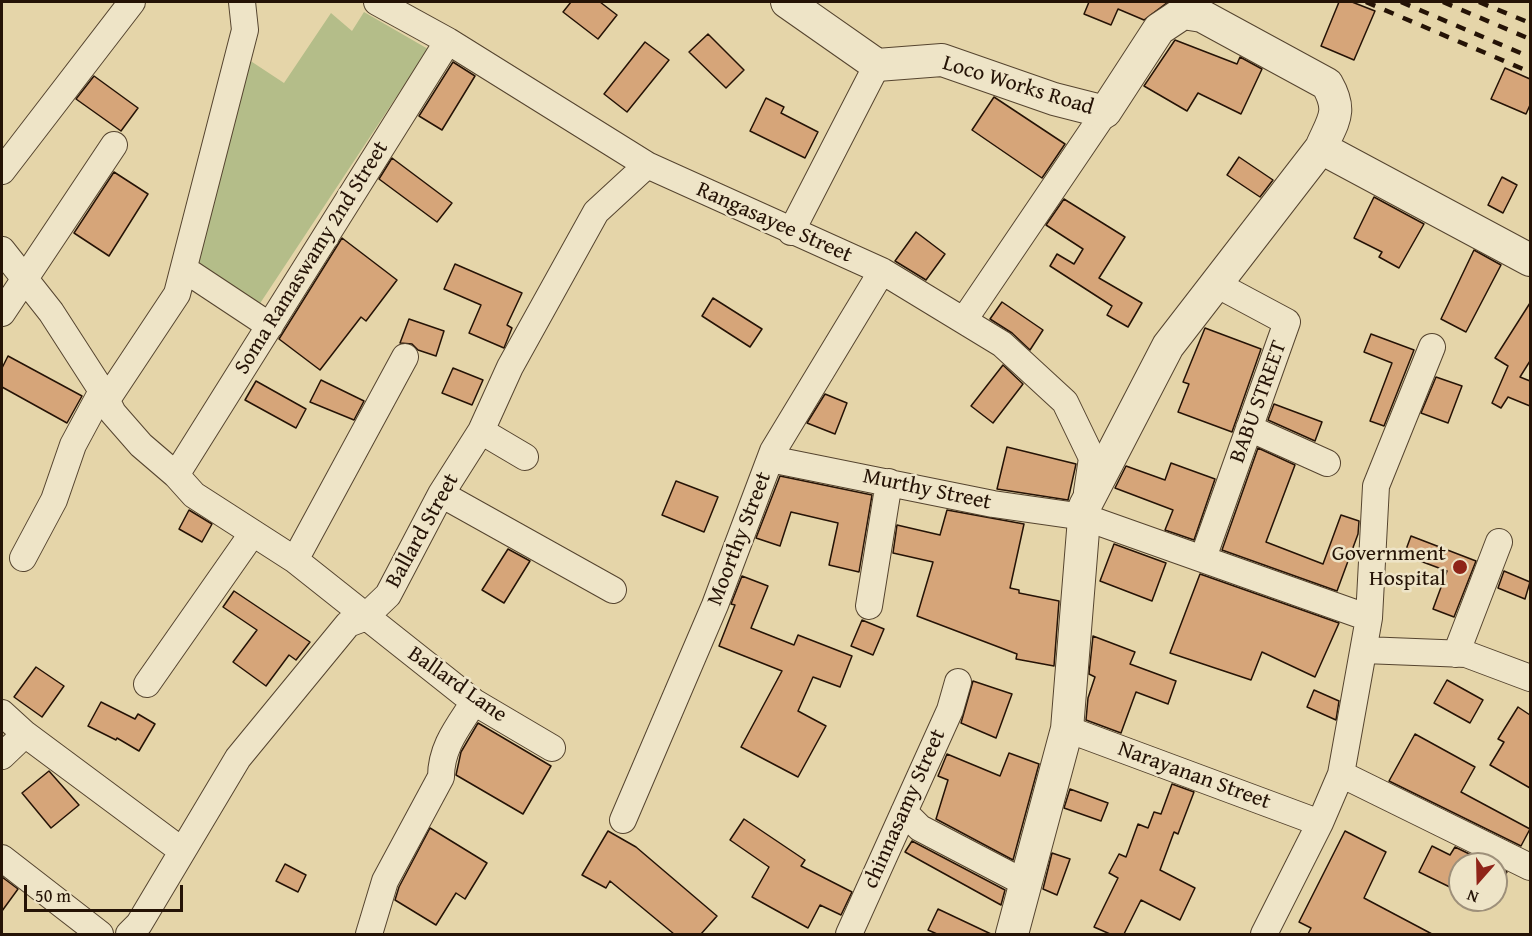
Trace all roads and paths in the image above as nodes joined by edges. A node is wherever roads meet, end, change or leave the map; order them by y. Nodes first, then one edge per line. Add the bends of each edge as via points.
1 (132, 2) edge
2 (242, 2) edge
3 (377, 2) edge
4 (787, 2) edge
5 (448, 41) junction
6 (877, 64) junction
7 (1105, 112) junction
8 (114, 145) dead end
9 (1321, 148) junction
10 (647, 165) junction
11 (2, 171) edge
12 (790, 232) junction
13 (2, 250) edge
14 (1530, 260) edge
15 (184, 269) junction
16 (882, 271) junction
17 (24, 278) junction
18 (1216, 284) junction
19 (2, 313) edge
20 (964, 320) junction
21 (270, 326) junction
22 (1432, 347) dead end
23 (405, 357) dead end
24 (104, 396) junction
25 (1249, 428) junction
26 (481, 431) junction
27 (525, 457) dead end
28 (770, 459) junction
29 (1328, 463) dead end
30 (176, 475) junction
31 (889, 482) junction
32 (441, 494) junction
33 (1084, 511) junction
34 (252, 534) junction
35 (1499, 542) dead end
36 (23, 558) dead end
37 (1203, 558) junction
38 (295, 560) junction
39 (614, 590) dead end
40 (869, 606) dead end
41 (364, 618) junction
42 (1369, 618) junction
43 (1364, 650) junction
44 (1456, 654) junction
45 (1530, 678) edge
46 (958, 681) dead end
47 (147, 684) dead end
48 (474, 702) junction
49 (2, 713) edge
50 (1067, 729) junction
51 (25, 734) junction
52 (552, 748) dead end
53 (2, 756) edge
54 (1341, 774) junction
55 (904, 812) junction
56 (623, 820) dead end
57 (1320, 823) junction
58 (181, 850) junction
59 (2, 858) edge
60 (1530, 867) edge
61 (1024, 883) junction
62 (141, 931) edge
63 (100, 934) edge
64 (369, 934) edge
65 (849, 934) edge
66 (1012, 934) edge
67 (1264, 934) edge

1 - 11 street
2 - 15 street via 245,30
3 - 5 street, Rangasayee Street
4 - 6 street
5 - 10 street, Rangasayee Street
5 - 21 street, Soma Ramaswamy 2nd Street
6 - 7 street, Loco Works Road via 942,60 1054,99
6 - 12 street
7 - 9 street, Loco Works Road via 1159,29 1183,13 1202,16 1327,84 1336,101 1334,118
7 - 20 street
8 - 17 street
9 - 14 street
9 - 18 street, Loco Works Road
10 - 12 street, Rangasayee Street
10 - 26 street, Ballard Street via 596,212 510,367
12 - 16 street, Rangasayee Street
13 - 17 street, Ballard Lane
15 - 21 street
15 - 24 street via 177,294
16 - 20 street, Rangasayee Street
16 - 28 street, Moorthy Street
17 - 19 street
17 - 24 street, Ballard Lane via 51,312
18 - 25 street, BABU STREET via 1287,322
18 - 33 street, Loco Works Road via 1168,346
20 - 33 street, Rangasayee Street via 1002,344 1065,402 1092,458
21 - 30 street, Soma Ramaswamy 2nd Street
22 - 42 street via 1376,486
23 - 38 street
24 - 30 street, Ballard Lane via 113,413 141,445
24 - 36 street via 73,445 54,500
25 - 29 street
25 - 37 street, BABU STREET
26 - 27 street
26 - 32 street, Ballard Street
28 - 31 street, Murthy Street
28 - 56 street, Moorthy Street via 715,605
30 - 34 street, Ballard Lane via 194,495
31 - 33 street, Murthy Street via 993,504
31 - 40 street
32 - 39 street
32 - 41 street, Ballard Street via 388,595
33 - 37 street, Murthy Street
33 - 50 street
34 - 38 street, Ballard Lane
34 - 47 street
35 - 44 street
37 - 42 street, Murthy Street
38 - 41 street, Ballard Lane
41 - 48 street, Ballard Lane
41 - 58 street, Ballard Street via 348,624 238,758
42 - 43 street
43 - 44 street
43 - 54 street
44 - 45 street via 1466,654
46 - 55 street, chinnasamy Street via 950,710
48 - 52 street, Ballard Lane
48 - 64 street via 446,745 441,777 385,881
49 - 51 street
50 - 57 street, Narayanan Street
50 - 61 street
51 - 53 street
51 - 58 street
54 - 57 street
54 - 60 street
55 - 61 street via 920,828
55 - 65 street, chinnasamy Street
57 - 67 street
58 - 62 street, Ballard Street
59 - 63 street
61 - 66 street

